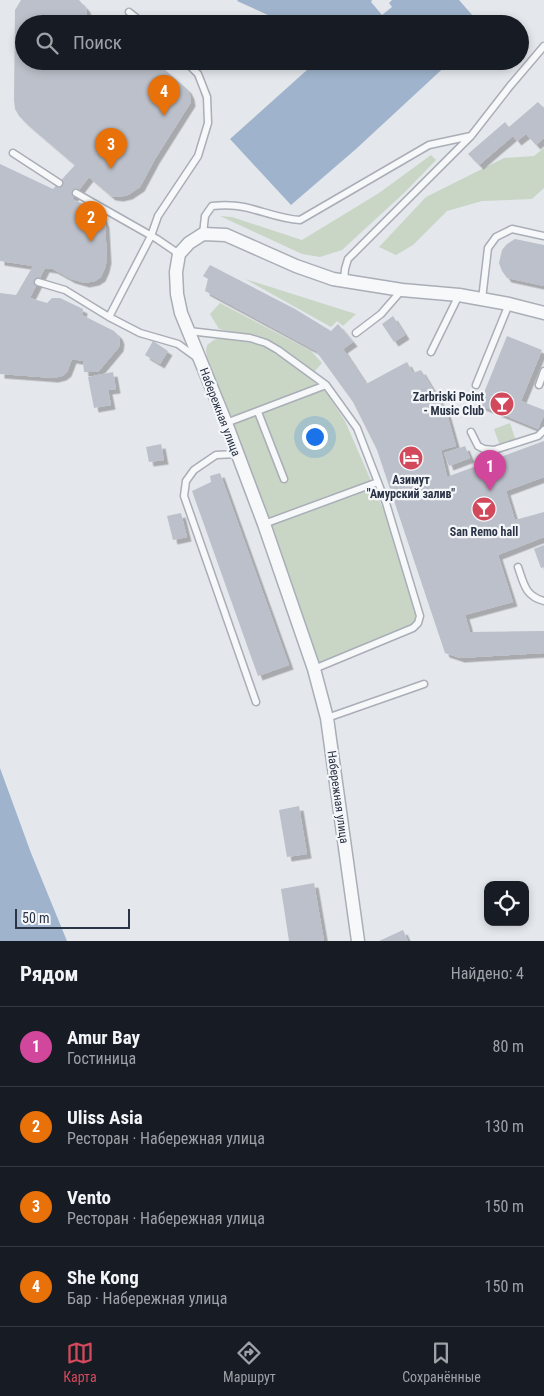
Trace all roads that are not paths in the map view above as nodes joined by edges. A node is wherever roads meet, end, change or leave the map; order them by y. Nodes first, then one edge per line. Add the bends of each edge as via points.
1 (129, 12) dead end
2 (133, 15) edge
3 (544, 46) edge
4 (529, 64) edge
5 (194, 70) edge
6 (524, 70) edge
7 (471, 136) junction
8 (13, 153) dead end
9 (59, 183) dead end
10 (76, 193) dead end
11 (203, 234) junction
12 (150, 236) junction
13 (544, 236) edge
14 (179, 254) junction
15 (344, 281) junction
16 (38, 282) dead end
17 (402, 290) junction
18 (459, 295) junction
19 (482, 299) junction
20 (509, 304) junction
21 (544, 313) edge
22 (109, 317) junction
23 (187, 331) junction
24 (356, 333) dead end
25 (430, 352) dead end
26 (199, 360) junction
27 (544, 371) edge
28 (539, 384) dead end
29 (326, 385) junction
30 (476, 385) dead end
31 (258, 412) junction
32 (226, 423) junction
33 (544, 430) edge
34 (471, 432) dead end
35 (237, 454) junction
36 (284, 479) dead end
37 (378, 482) junction
38 (264, 524) junction
39 (518, 567) dead end
40 (544, 601) edge
41 (314, 669) junction
42 (424, 684) dead end
43 (256, 702) dead end
44 (327, 718) junction
45 (358, 941) edge

1 - 2 lane
3 - 4 lane
5 - 12 lane via 207,97 208,123 198,156 158,216
6 - 7 lane
7 - 11 lane via 429,144 300,220 244,207 212,206 205,216
7 - 15 lane via 348,259
8 - 9 lane
10 - 12 lane
11 - 14 street
11 - 15 street via 226,235 296,266
12 - 14 lane
12 - 22 lane
13 - 19 lane via 512,229 496,237 488,248
14 - 23 street, Набережная улица via 177,294
15 - 17 street
16 - 22 lane via 65,290
17 - 18 street
17 - 24 lane via 381,314
18 - 19 street
18 - 25 lane
19 - 20 street
20 - 21 street
20 - 30 lane
22 - 26 lane via 140,333 178,344
23 - 26 street, Набережная улица
23 - 29 lane via 250,338 266,343
26 - 32 street, Набережная улица
27 - 28 lane
29 - 31 lane
29 - 37 lane via 357,428
31 - 32 lane
31 - 36 lane
32 - 35 street, Набережная улица
33 - 34 lane via 539,439 494,450 478,446
35 - 38 street, Набережная улица
35 - 43 lane via 216,456 194,470 186,480 184,496
37 - 38 lane
37 - 41 lane via 402,554 419,620 413,628
38 - 41 street, Набережная улица
39 - 40 lane via 527,592
41 - 44 street, Набережная улица
42 - 44 lane
44 - 45 street, Набережная улица

